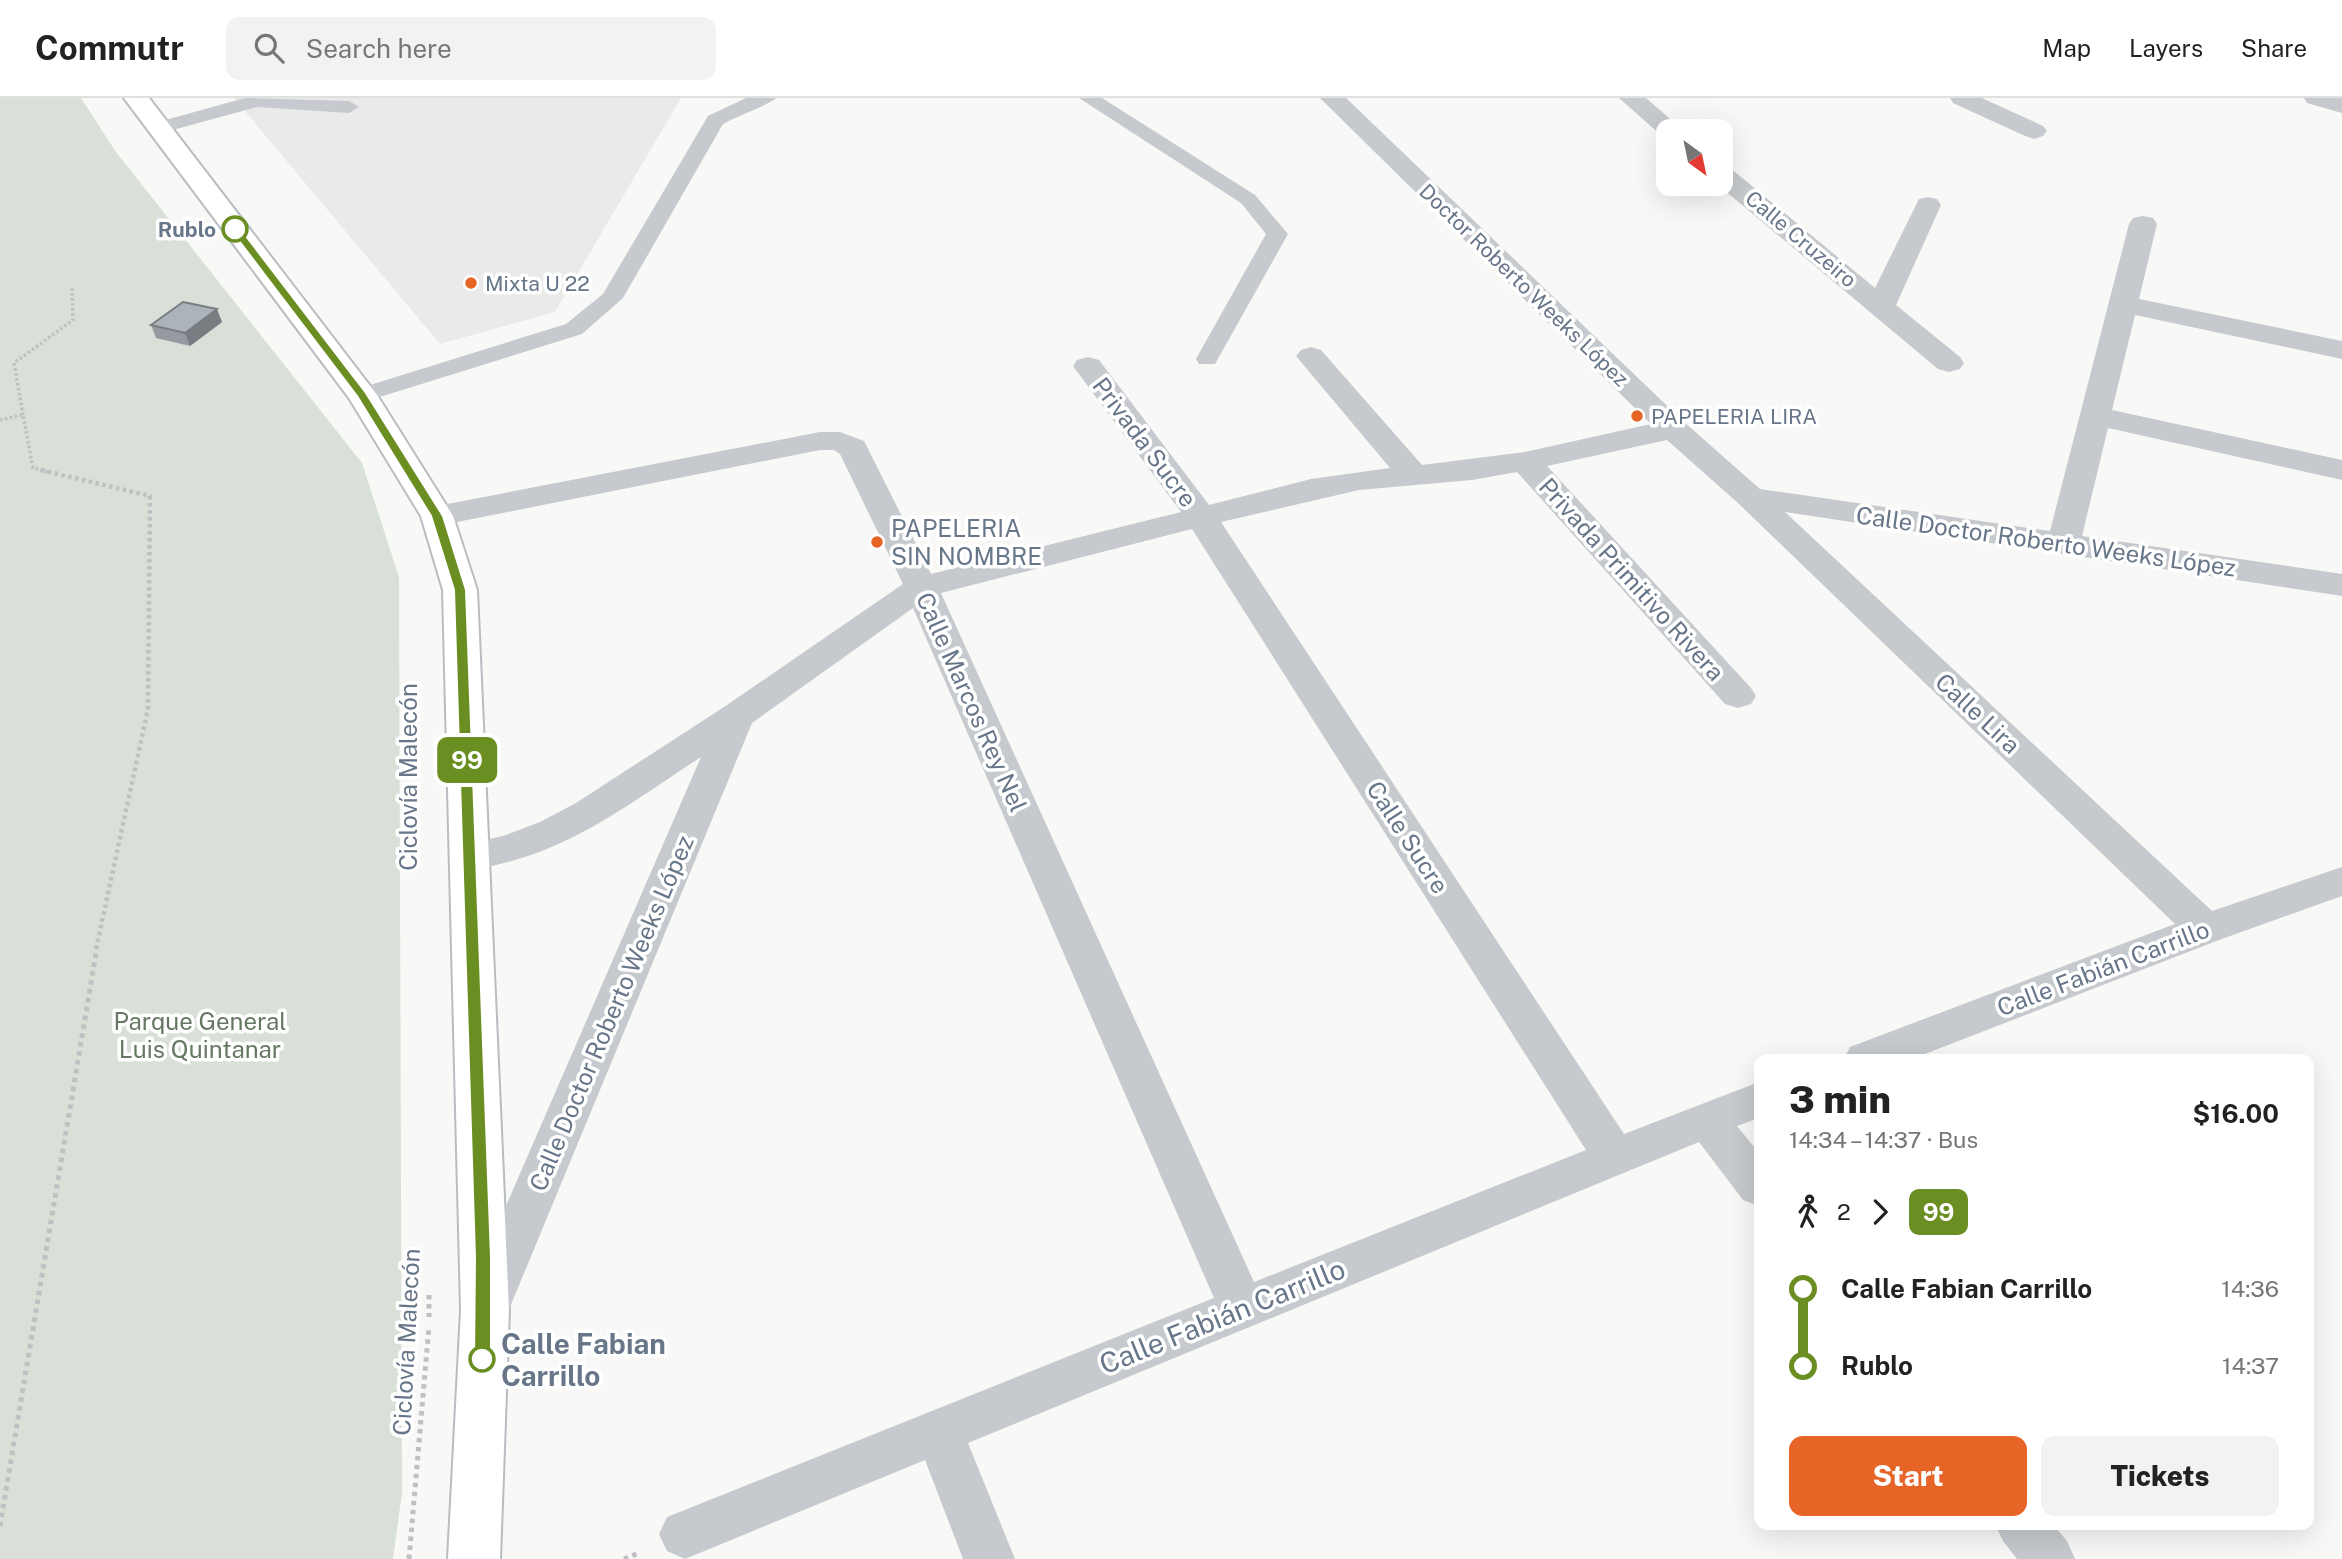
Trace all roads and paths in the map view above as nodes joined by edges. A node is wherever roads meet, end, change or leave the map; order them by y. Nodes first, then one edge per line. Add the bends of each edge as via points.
1 (136, 98) edge
2 (766, 98) edge
3 (1089, 98) edge
4 (1332, 98) edge
5 (1631, 98) edge
6 (1962, 98) edge
7 (2316, 98) edge
8 (2342, 106) edge
9 (349, 107) dead end
10 (1656, 119) edge
11 (158, 128) junction
12 (2034, 131) dead end
13 (1733, 184) edge
14 (1928, 205) dead end
15 (2143, 223) dead end
16 (72, 286) dead end
17 (2123, 304) junction
18 (1881, 306) junction
19 (2342, 350) edge
20 (1311, 356) dead end
21 (1207, 359) dead end
22 (1950, 363) dead end
23 (1088, 366) dead end
24 (362, 395) junction
25 (23, 415) junction
26 (2096, 416) junction
27 (0, 420) edge
28 (1673, 429) junction
29 (1525, 461) junction
30 (2342, 470) edge
31 (1412, 473) junction
32 (1750, 497) junction
33 (437, 516) junction
34 (1202, 518) junction
35 (2064, 542) junction
36 (2342, 585) edge
37 (921, 587) junction
38 (1738, 696) dead end
39 (737, 716) junction
40 (471, 857) junction
41 (2342, 881) edge
42 (2205, 929) junction
43 (1878, 1054) edge
44 (1754, 1101) edge
45 (1706, 1119) junction
46 (1614, 1156) junction
47 (1754, 1181) edge
48 (429, 1291) dead end
49 (1242, 1307) junction
50 (485, 1310) junction
51 (938, 1431) junction
52 (0, 1526) edge
53 (2026, 1530) edge
54 (685, 1534) dead end
55 (409, 1559) edge
56 (474, 1559) edge
57 (989, 1559) edge
58 (2049, 1559) edge

1 - 11 main road
2 - 24 lane via 715,120 612,298 574,329
3 - 21 lane via 1248,199 1277,234
4 - 28 street, Doctor Roberto Weeks López
5 - 10 street
6 - 12 street
7 - 8 street
9 - 11 lane via 256,101
11 - 24 main road
13 - 18 street, Calle Cruzeiro
14 - 18 street
15 - 17 street
16 - 25 path via 73,320 14,363
17 - 19 street
17 - 26 street
18 - 22 street, Calle Cruzeiro
20 - 31 street
23 - 34 street, Privada Sucre
24 - 33 main road
25 - 27 path
25 - 52 path via 33,468 150,496 148,709 103,909
26 - 30 street
26 - 35 street
28 - 29 street
28 - 32 street, Doctor Roberto Weeks López
29 - 31 street
29 - 38 street, Privada Primitivo Rivera
31 - 34 street via 1311,489
32 - 35 street, Calle Doctor Roberto Weeks López
32 - 42 street, Calle Lira
33 - 37 street, Calle Marcos Rey Nel via 820,441 840,441 853,448
33 - 40 main road via 460,590
34 - 37 street
34 - 46 street, Calle Sucre
35 - 36 street, Calle Doctor Roberto Weeks López
37 - 39 street
37 - 49 street, Calle Marcos Rey Nel
39 - 40 street via 554,832
39 - 50 street, Calle Doctor Roberto Weeks López
40 - 50 main road
41 - 42 street, Calle Fabián Carrillo
42 - 43 street, Calle Fabián Carrillo
44 - 45 street, Calle Fabián Carrillo
45 - 46 street, Calle Fabián Carrillo
45 - 47 street
46 - 49 street, Calle Fabián Carrillo
48 - 55 path, Ciclovía Malecón
49 - 51 street, Calle Fabián Carrillo
50 - 56 main road
51 - 54 street, Calle Fabián Carrillo
51 - 57 street
53 - 58 street

